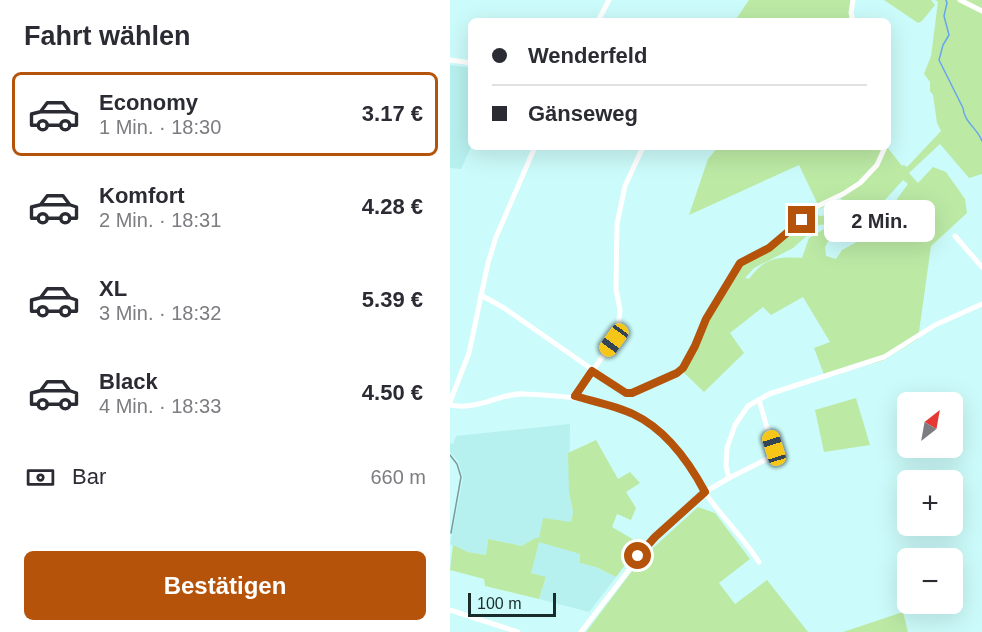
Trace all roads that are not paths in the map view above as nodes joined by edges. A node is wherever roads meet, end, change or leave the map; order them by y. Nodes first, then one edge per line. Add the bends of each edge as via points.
1 (609, 0) edge
2 (853, 0) edge
3 (960, 0) edge
4 (982, 11) edge
5 (600, 18) edge
6 (852, 18) edge
7 (450, 60) edge
8 (468, 63) edge
9 (534, 150) edge
10 (642, 150) edge
11 (884, 150) edge
12 (956, 236) dead end
13 (982, 267) edge
14 (481, 295) junction
15 (982, 304) edge
16 (592, 371) junction
17 (575, 396) junction
18 (759, 400) junction
19 (450, 403) edge
20 (729, 478) junction
21 (705, 492) junction
22 (759, 562) dead end
23 (450, 610) edge
24 (518, 632) edge
25 (580, 632) edge

1 - 5 street
2 - 6 street
3 - 4 street
7 - 8 street
9 - 14 street via 496,237
10 - 16 street via 625,186 617,224 618,330
11 - 16 street via 877,165 860,183 816,207 769,248 740,263 706,319 683,368 632,393
12 - 13 street
14 - 16 street
14 - 19 street via 469,353
15 - 18 street via 935,325 884,357
16 - 17 street
17 - 19 street via 524,393 476,405
17 - 21 street via 630,412 653,427 678,451
18 - 20 street via 748,406 735,425 727,448
18 - 20 street via 774,452
20 - 21 street
21 - 22 street
21 - 25 street via 644,549
23 - 24 street

